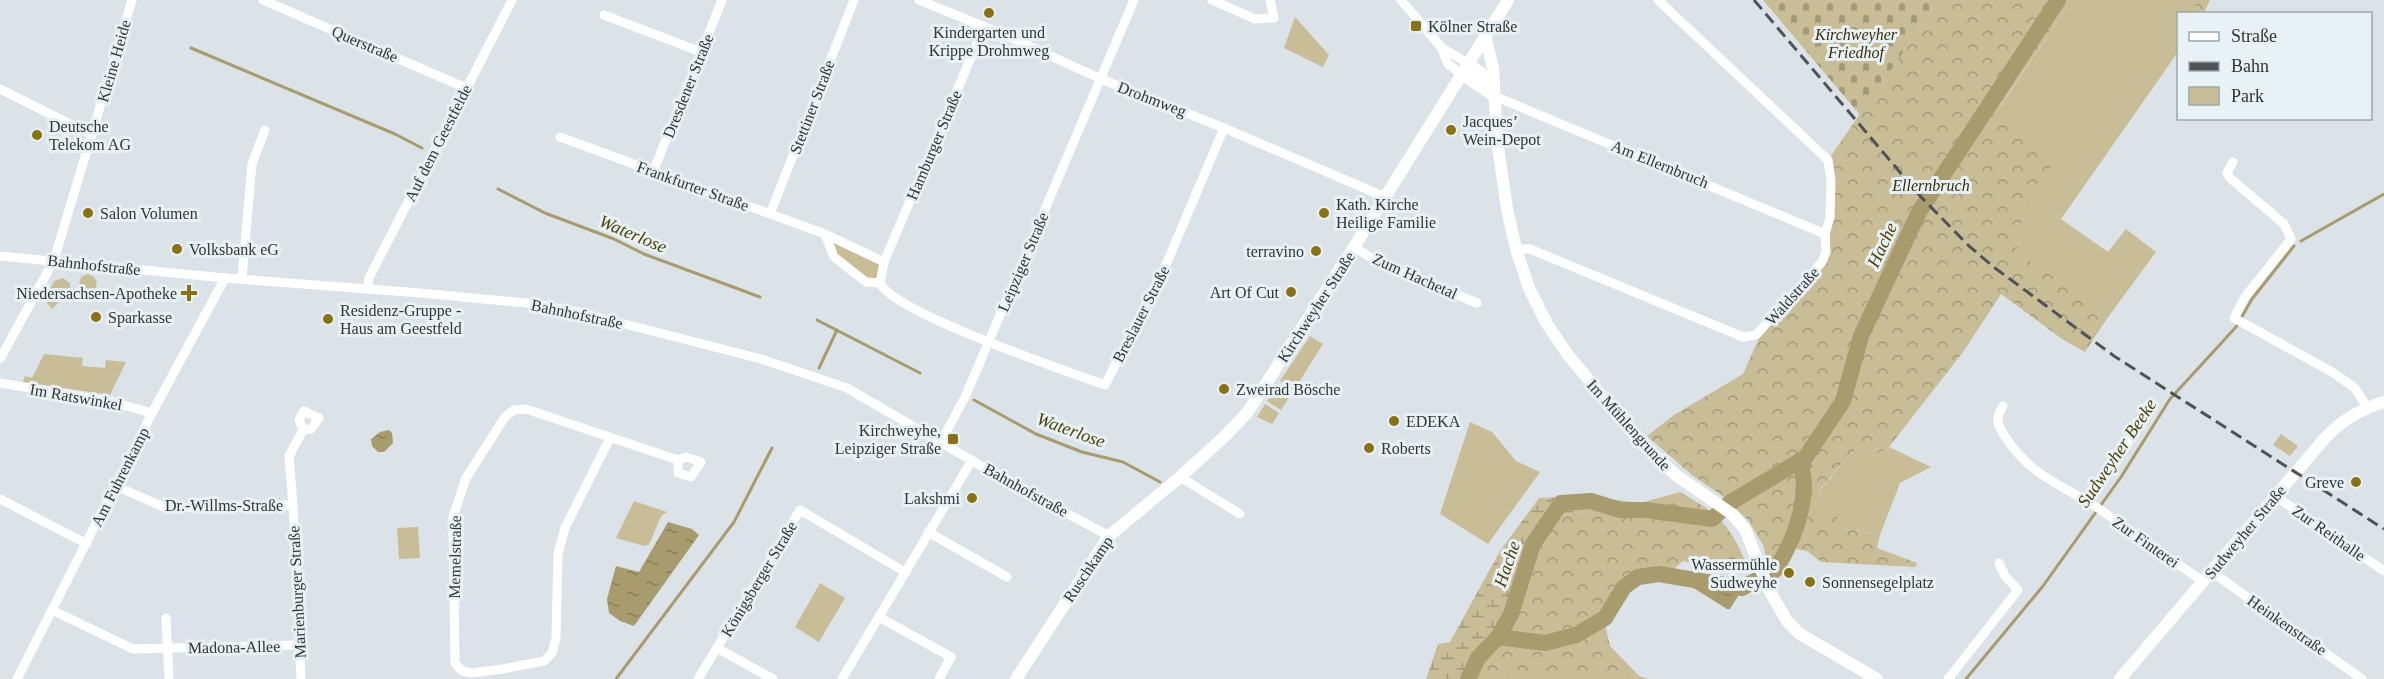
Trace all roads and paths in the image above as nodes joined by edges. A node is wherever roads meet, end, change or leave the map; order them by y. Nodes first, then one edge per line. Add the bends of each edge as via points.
1 (132, 0) edge
2 (263, 0) edge
3 (512, 0) edge
4 (722, 0) edge
5 (854, 0) edge
6 (919, 0) edge
7 (1134, 0) edge
8 (1212, 0) edge
9 (1269, 0) edge
10 (1401, 0) edge
11 (1508, 0) edge
12 (1658, 0) edge
13 (604, 15) dead end
14 (984, 27) junction
15 (1485, 36) junction
16 (701, 52) junction
17 (1465, 69) junction
18 (1101, 80) junction
19 (1494, 83) junction
20 (466, 88) junction
21 (0, 89) edge
22 (1494, 96) junction
23 (1224, 128) junction
24 (265, 130) dead end
25 (92, 135) junction
26 (560, 137) dead end
27 (2233, 162) dead end
28 (653, 172) junction
29 (1385, 197) junction
30 (770, 214) junction
31 (825, 234) junction
32 (1825, 234) junction
33 (1354, 247) junction
34 (1516, 249) junction
35 (0, 256) edge
36 (54, 260) junction
37 (884, 262) junction
38 (225, 278) junction
39 (242, 278) junction
40 (880, 283) junction
41 (368, 288) junction
42 (1477, 303) dead end
43 (988, 342) junction
44 (0, 359) edge
45 (0, 383) edge
46 (2384, 402) edge
47 (2002, 406) dead end
48 (2367, 407) junction
49 (152, 413) junction
50 (2140, 424) dead end
51 (303, 430) dead end
52 (610, 438) junction
53 (941, 442) junction
54 (678, 460) dead end
55 (972, 460) junction
56 (1180, 477) junction
57 (116, 486) junction
58 (2274, 495) junction
59 (0, 498) edge
60 (2088, 502) junction
61 (293, 505) junction
62 (1240, 514) dead end
63 (928, 532) junction
64 (1109, 536) junction
65 (87, 544) junction
66 (2000, 563) dead end
67 (2384, 571) edge
68 (905, 572) junction
69 (1007, 577) dead end
70 (2208, 577) junction
71 (52, 610) junction
72 (879, 617) junction
73 (166, 618) dead end
74 (300, 645) junction
75 (717, 648) junction
76 (167, 649) junction
77 (503, 674) edge
78 (17, 679) edge
79 (169, 679) edge
80 (302, 679) edge
81 (698, 679) edge
82 (773, 679) edge
83 (842, 679) edge
84 (939, 679) edge
85 (1016, 679) edge
86 (1877, 679) edge
87 (1948, 679) edge
88 (2120, 679) edge
89 (2362, 679) edge

1 - 25 street, Kleine Heide
2 - 20 street, Querstraße
3 - 20 street, Auf dem Geestfelde
4 - 16 street, Dresdener Straße
5 - 30 street, Stettiner Straße
6 - 14 street, Drohmweg
7 - 18 street, Leipziger Straße
8 - 9 street via 1255,19 1274,18
10 - 17 street via 1441,47 1449,64
11 - 15 main road, Kirchweyher Straße
12 - 32 street, Waldstraße via 1828,160 1832,180
13 - 16 street
14 - 18 street, Drohmweg
14 - 37 street, Hamburger Straße
15 - 17 main road, Kirchweyher Straße
15 - 19 main road, Im Mühlengrunde
16 - 28 street, Dresdener Straße
17 - 19 main road
17 - 22 main road
17 - 29 main road, Kirchweyher Straße
18 - 23 street, Drohmweg
18 - 43 street, Leipziger Straße
19 - 22 main road, Im Mühlengrunde
20 - 41 street, Auf dem Geestfelde via 369,278
21 - 25 street
22 - 32 street, Am Ellernbruch
22 - 34 main road, Im Mühlengrunde via 1499,163
23 - 29 street, Drohmweg
23 - 43 street, Breslauer Straße via 1168,260 1105,385
24 - 39 street via 252,164
25 - 36 street, Kleine Heide
26 - 28 street, Frankfurter Straße
27 - 48 street via 2227,173 2230,178 2284,224 2291,239 2245,297 2234,318 2332,372 2355,388
28 - 30 street, Frankfurter Straße
29 - 33 main road, Kirchweyher Straße
30 - 31 street, Frankfurter Straße
31 - 37 street, Frankfurter Straße
31 - 40 street via 834,257 866,282
32 - 34 street, Waldstraße via 1822,262 1756,335 1743,337 1530,249
33 - 42 street, Zum Hachetal via 1380,264
33 - 56 main road, Kirchweyher Straße via 1246,413
34 - 86 main road, Im Mühlengrunde via 1529,288 1568,355 1651,453 1732,514 1744,529 1786,621 1800,634
35 - 36 street, Bahnhofstraße
36 - 38 street, Bahnhofstraße
36 - 44 street
37 - 40 street
38 - 39 street, Bahnhofstraße
38 - 49 street, Am Fuhrenkamp
39 - 41 street, Bahnhofstraße
40 - 43 street via 888,294 911,307
41 - 53 street, Bahnhofstraße via 536,304 761,359 847,388
43 - 53 street, Leipziger Straße
45 - 49 street, Im Ratswinkel via 112,402
46 - 48 main road, Sudweyher Straße
47 - 60 street, Zur Finterei via 1997,424 2014,450 2032,470
48 - 58 main road, Sudweyher Straße via 2336,426
49 - 57 street, Am Fuhrenkamp
50 - 60 street
51 - 61 street, Dr.-Willms-Straße via 289,456
52 - 54 street, Memelstraße
52 - 77 street via 565,528 558,554 554,647 544,661
52 - 77 street, Memelstraße via 526,409 514,410 505,417 466,478 453,517 455,663 462,671
53 - 55 street, Bahnhofstraße
55 - 63 street
55 - 64 street, Bahnhofstraße
56 - 62 street
56 - 64 main road, Ruschkamp
57 - 61 street, Dr.-Willms-Straße via 166,508
57 - 65 street, Am Fuhrenkamp
58 - 67 street, Zur Reithalle
58 - 70 main road, Sudweyher Straße
59 - 65 street
60 - 70 street, Zur Finterei
61 - 74 street, Marienburger Straße
63 - 68 street
63 - 69 street
64 - 85 main road, Ruschkamp
65 - 71 street, Am Fuhrenkamp
66 - 87 street via 2018,591
68 - 72 street
68 - 75 street, Königsberger Straße via 800,510
70 - 88 main road, Sudweyher Straße
70 - 89 street, Heinkenstraße
71 - 76 street, Madona-Allee via 133,649
71 - 78 street, Am Fuhrenkamp
72 - 83 street
72 - 84 street via 951,657
73 - 76 street, Madona-Allee
74 - 76 street, Madona-Allee
74 - 80 street, Marienburger Straße
75 - 81 street, Königsberger Straße
75 - 82 street
76 - 79 street, Madona-Allee

